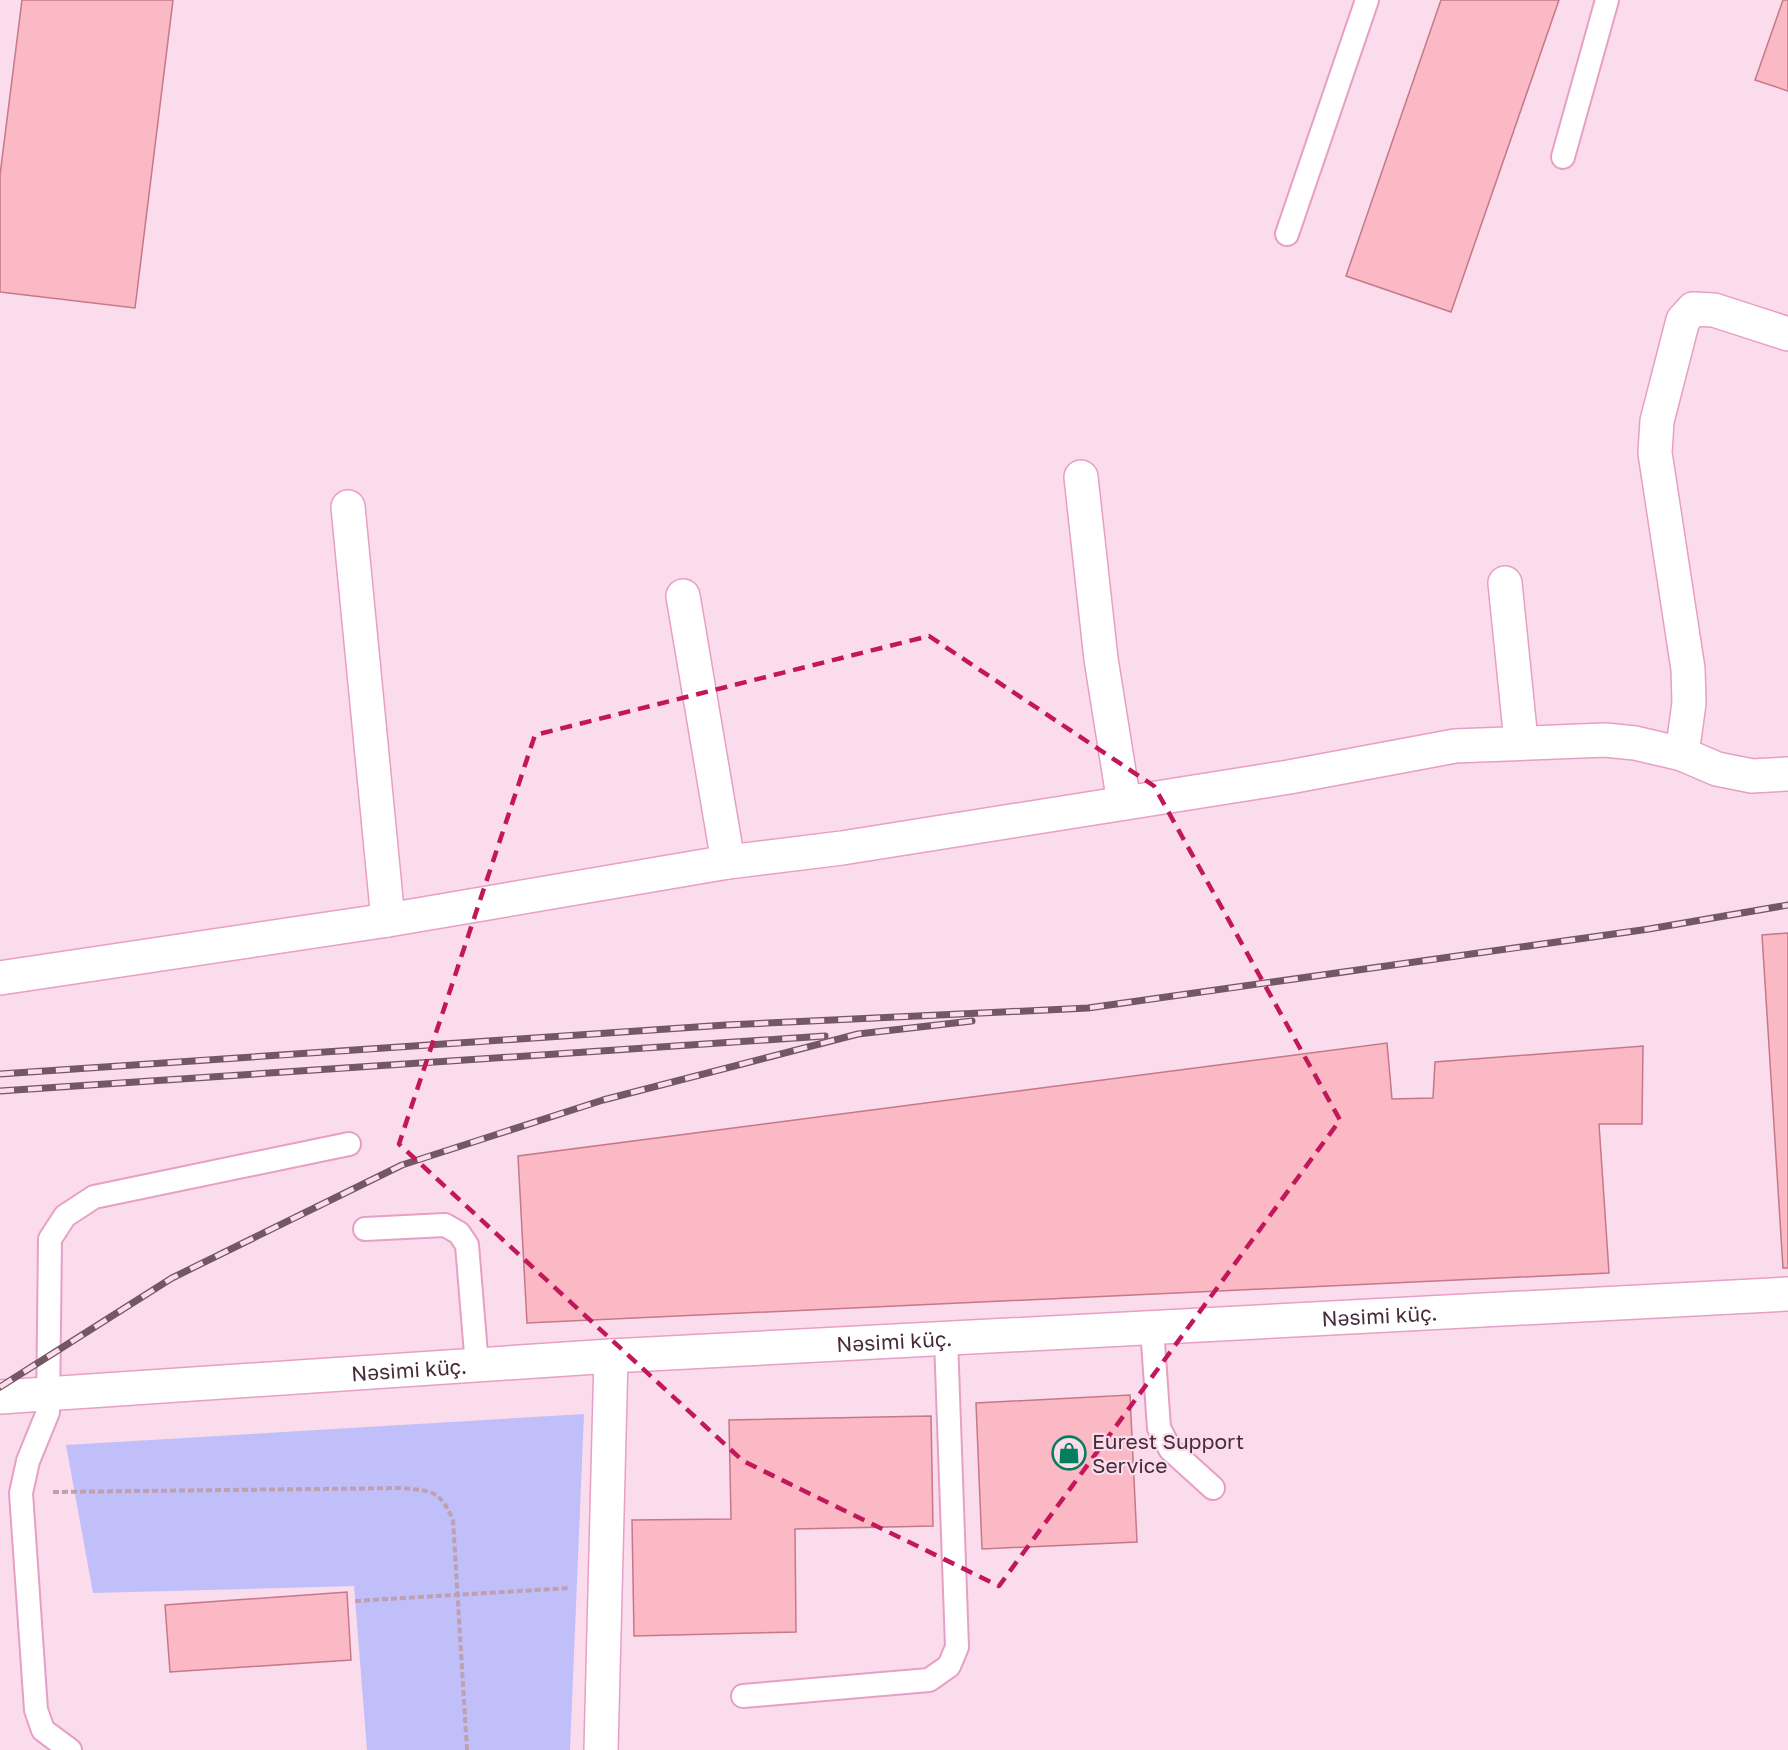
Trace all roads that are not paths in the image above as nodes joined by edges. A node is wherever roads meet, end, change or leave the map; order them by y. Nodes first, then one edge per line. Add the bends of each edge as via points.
1 (1366, 0) edge
2 (1607, 0) edge
3 (1563, 157) dead end
4 (1287, 234) dead end
5 (1788, 334) edge
6 (1081, 477) dead end
7 (348, 507) dead end
8 (1505, 583) dead end
9 (683, 596) dead end
10 (1521, 741) junction
11 (1682, 754) junction
12 (1788, 774) edge
13 (1124, 803) junction
14 (728, 862) junction
15 (388, 920) junction
16 (0, 978) edge
17 (349, 1144) dead end
18 (365, 1229) dead end
19 (1788, 1294) edge
20 (1152, 1328) junction
21 (946, 1339) junction
22 (611, 1356) junction
23 (477, 1366) junction
24 (49, 1395) junction
25 (0, 1397) edge
26 (1213, 1488) dead end
27 (10, 1492) edge
28 (743, 1696) dead end
29 (70, 1750) edge
30 (601, 1750) edge

1 - 4 lane
2 - 3 lane
5 - 11 street via 1714,310 1693,309 1683,320 1657,421 1655,453 1688,669 1689,702
6 - 13 street via 1101,659
7 - 15 street
8 - 10 street
9 - 14 street
10 - 11 street via 1605,740
10 - 13 street via 1455,746
11 - 12 street via 1717,769 1752,776
13 - 14 street
14 - 15 street
15 - 16 street
17 - 24 lane via 94,1197 65,1216 50,1239
18 - 23 lane via 446,1225 459,1233 467,1245
19 - 20 street, Nəsimi küç.
20 - 21 street, Nəsimi küç.
20 - 26 lane via 1159,1428 1170,1449
21 - 22 street, Nəsimi küç.
21 - 28 lane via 957,1647 949,1666 929,1680
22 - 23 street, Nəsimi küç.
22 - 30 street
23 - 24 street, Nəsimi küç.
24 - 25 street, Nəsimi küç.
24 - 27 lane via 48,1412
27 - 29 lane via 36,1710 43,1730

